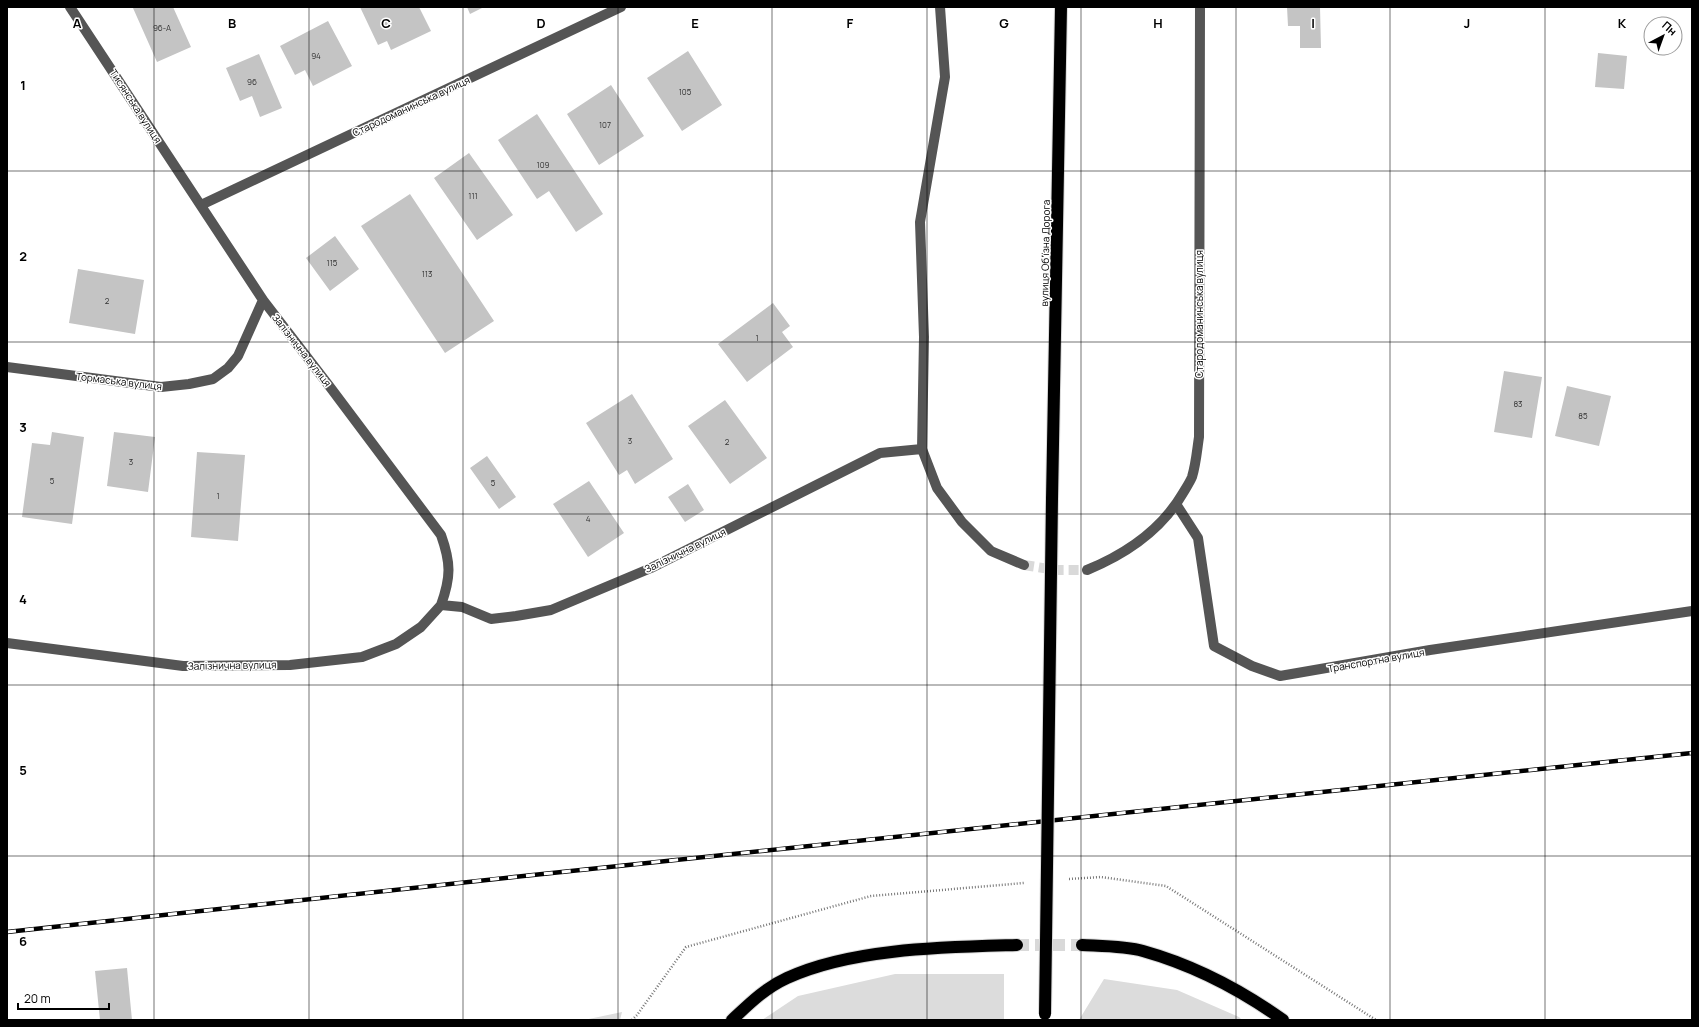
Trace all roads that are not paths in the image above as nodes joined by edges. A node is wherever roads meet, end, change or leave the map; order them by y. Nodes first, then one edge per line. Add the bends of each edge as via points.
1 (70, 7) edge
2 (621, 7) edge
3 (940, 7) edge
4 (1061, 7) edge
5 (1200, 7) edge
6 (201, 205) junction
7 (263, 300) junction
8 (7, 367) edge
9 (922, 449) junction
10 (1176, 504) junction
11 (1024, 564) tunnel mouth
12 (1087, 570) tunnel mouth
13 (441, 605) junction
14 (1692, 611) edge
15 (7, 643) edge
16 (1082, 945) tunnel mouth
17 (1017, 946) tunnel mouth
18 (1045, 1017) edge
19 (732, 1020) edge
20 (1283, 1020) edge

1 - 6 street, Тисянська вулиця
2 - 6 street, Стародоманинська вулиця
3 - 9 street via 945,77 920,222 924,337
4 - 18 highway, вулиця Обʼїзна Дорога, bridge
5 - 10 street, Стародоманинська вулиця via 1199,438 1192,478
6 - 7 street
7 - 8 street, Тормаська вулиця via 238,356 228,368 213,378 161,387
7 - 13 street, Залізнична вулиця via 441,535 448,553 449,571
9 - 11 street via 937,488 962,522 991,551
9 - 13 street, Залізнична вулиця via 880,453 650,568 551,610 491,619 462,607
10 - 12 street, Стародоманинська вулиця via 1134,546
10 - 14 street, Транспортна вулиця via 1198,538 1214,646 1252,666 1280,676 1430,650
13 - 15 street, Залізнична вулиця via 421,627 396,644 362,657 290,665 183,666
16 - 20 highway via 1142,950 1194,969 1256,1001
17 - 19 highway via 976,946 885,953 831,962 787,978 756,997

